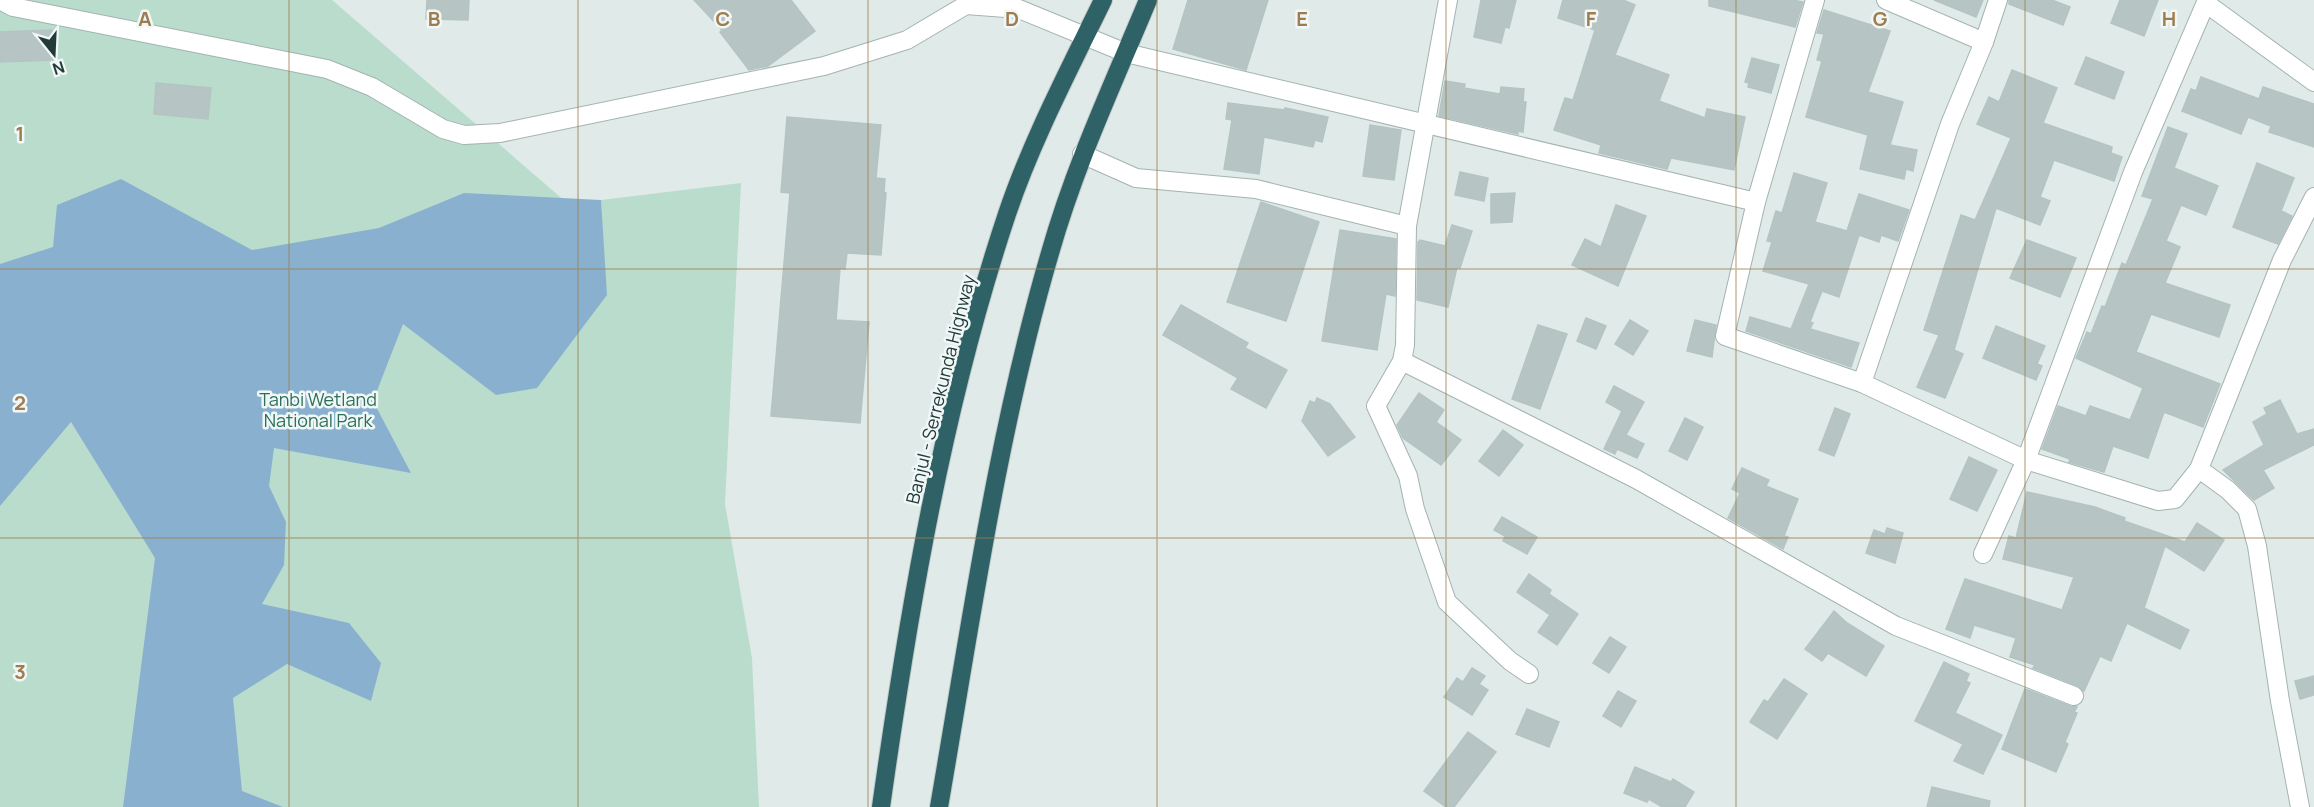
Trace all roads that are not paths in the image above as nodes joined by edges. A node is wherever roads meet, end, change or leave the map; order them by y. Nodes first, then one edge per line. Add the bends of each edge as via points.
1 (0, 0) edge
2 (1103, 0) edge
3 (1148, 0) edge
4 (1448, 0) edge
5 (1815, 0) edge
6 (1886, 0) edge
7 (1998, 0) edge
8 (2207, 2) edge
9 (963, 3) edge
10 (1086, 36) junction
11 (1984, 42) junction
12 (1126, 53) junction
13 (2314, 82) edge
14 (1424, 122) junction
15 (1082, 154) junction
16 (2314, 197) edge
17 (1756, 202) junction
18 (1407, 226) junction
19 (1402, 361) junction
20 (1862, 383) junction
21 (2026, 460) junction
22 (2199, 469) junction
23 (1983, 554) dead end
24 (1529, 674) dead end
25 (2074, 696) dead end
26 (881, 807) edge
27 (939, 807) edge
28 (2300, 807) edge

1 - 9 street via 30,10 327,69 372,87 443,129 464,135 500,133 825,66 907,40
2 - 10 highway, Banjul - Serrekunda Highway
3 - 12 highway
4 - 14 street
5 - 17 street
6 - 11 street
7 - 11 street
8 - 13 street
8 - 21 street via 2133,172
9 - 10 street via 1019,9
10 - 12 street
10 - 26 highway, Banjul - Serrekunda Highway via 1031,151 1007,214 974,326 948,430 901,666
11 - 20 street via 1950,124
12 - 14 street
12 - 15 highway
14 - 17 street
14 - 18 street
15 - 18 street via 1136,178 1256,189
15 - 27 highway via 1050,253 998,462
16 - 22 street via 2282,261
17 - 20 street via 1725,336
18 - 19 street
19 - 24 street via 1376,406 1407,476 1437,579 1447,602
19 - 25 street via 1636,479 1896,626
20 - 21 street
21 - 22 street via 2158,501 2175,499
21 - 23 street
22 - 28 street via 2247,509 2257,546

